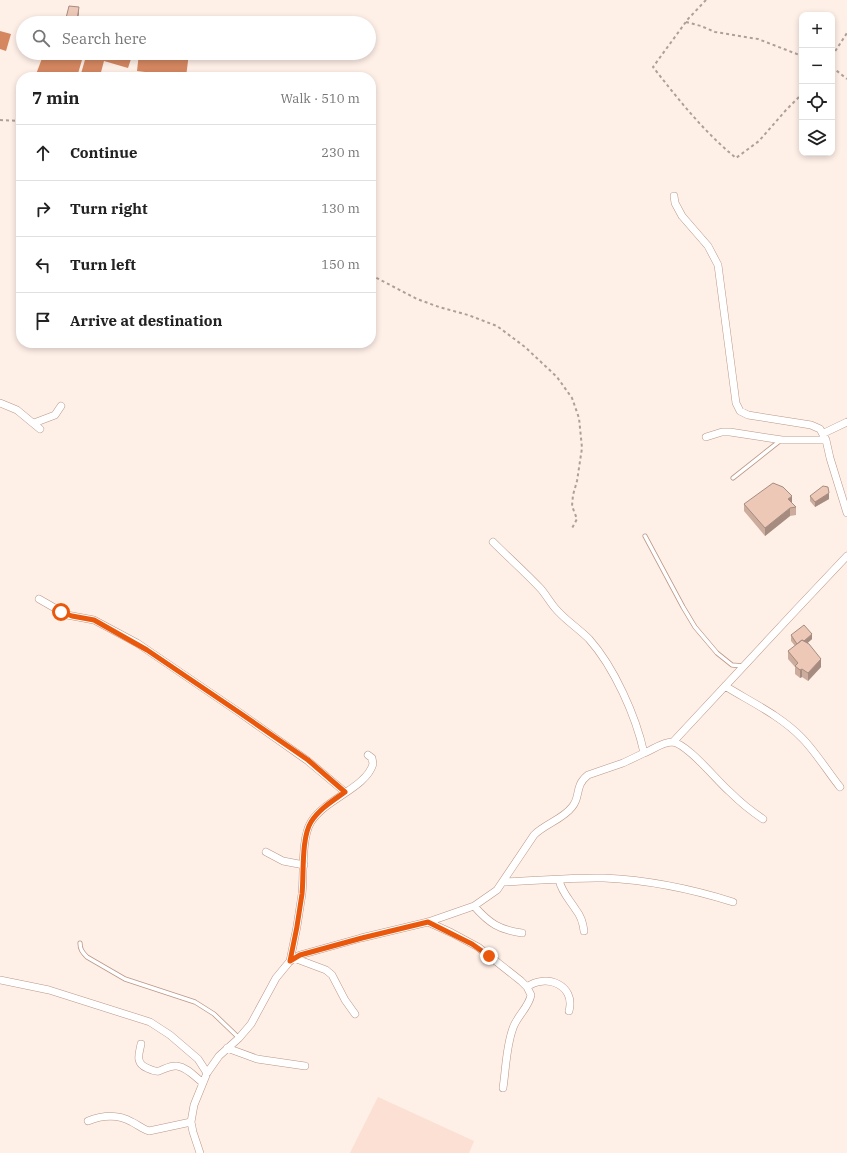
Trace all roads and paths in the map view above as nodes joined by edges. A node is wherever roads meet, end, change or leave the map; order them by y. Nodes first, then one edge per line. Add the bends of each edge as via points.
1 (706, 0) edge
2 (686, 22) junction
3 (847, 33) edge
4 (835, 51) edge
5 (799, 55) edge
6 (835, 69) edge
7 (847, 79) edge
8 (799, 97) edge
9 (0, 120) edge
10 (16, 121) edge
11 (674, 196) dead end
12 (376, 278) edge
13 (0, 403) edge
14 (61, 406) dead end
15 (847, 422) edge
16 (34, 423) junction
17 (40, 429) dead end
18 (706, 437) dead end
19 (825, 437) junction
20 (782, 440) junction
21 (733, 478) dead end
22 (847, 513) edge
23 (571, 530) dead end
24 (646, 536) dead end
25 (493, 542) dead end
26 (847, 556) edge
27 (39, 599) dead end
28 (744, 666) junction
29 (725, 686) junction
30 (673, 742) junction
31 (644, 753) junction
32 (368, 755) dead end
33 (840, 787) dead end
34 (345, 792) junction
35 (763, 819) dead end
36 (266, 852) dead end
37 (304, 865) junction
38 (559, 880) junction
39 (503, 882) junction
40 (733, 902) dead end
41 (474, 906) junction
42 (428, 922) junction
43 (584, 930) dead end
44 (522, 933) dead end
45 (80, 943) dead end
46 (292, 959) junction
47 (0, 980) edge
48 (526, 987) junction
49 (569, 1011) dead end
50 (355, 1014) dead end
51 (238, 1038) junction
52 (141, 1044) dead end
53 (226, 1048) junction
54 (304, 1066) dead end
55 (207, 1073) junction
56 (203, 1083) junction
57 (503, 1088) dead end
58 (88, 1121) dead end
59 (191, 1122) junction
60 (200, 1153) edge

1 - 2 path
2 - 5 path via 715,32 758,39
2 - 8 path via 653,67 695,118 736,158 759,141
3 - 4 path
6 - 7 path
9 - 10 path
11 - 19 street via 682,216 708,246 718,265 733,383 740,411 748,415 810,425 820,429
12 - 23 path via 416,299 497,326 525,347 557,378 572,398 579,418 582,448 572,506 577,519
13 - 16 street via 17,410
14 - 16 street via 55,415
15 - 19 street
16 - 17 street
18 - 20 street via 730,432
19 - 20 street
19 - 22 street
20 - 21 lane
24 - 28 lane via 696,627 732,665
25 - 31 street via 594,647 623,694
26 - 28 street
27 - 34 street via 67,615 94,620 142,646 308,760
28 - 29 street
29 - 30 street
29 - 33 street via 793,729 803,738
30 - 31 street
30 - 35 street via 688,751 728,791
31 - 39 street via 588,775 580,784 572,807 534,835
32 - 34 street via 374,762 371,770 360,782
34 - 37 street via 320,811 310,823
36 - 37 street via 283,861
37 - 46 street
38 - 39 street
38 - 40 street via 604,878 658,884 703,892
38 - 43 street via 561,888 580,917
39 - 41 street via 497,890
41 - 42 street
41 - 44 street via 495,926
42 - 46 street
42 - 48 street via 478,948
45 - 51 lane via 80,948 87,957 125,979 195,1002 214,1014
46 - 50 street via 326,970 332,975
46 - 51 street via 276,978 252,1024
47 - 55 street via 49,990 150,1022 198,1059
48 - 49 street via 544,980 563,987 570,1001
48 - 57 street via 531,995 512,1030
51 - 53 street
52 - 56 street via 139,1061 144,1067 156,1071 171,1066 180,1067
53 - 54 street via 257,1059
53 - 55 street
55 - 56 street
56 - 59 street via 194,1105
58 - 59 street via 114,1116 149,1131
59 - 60 street

